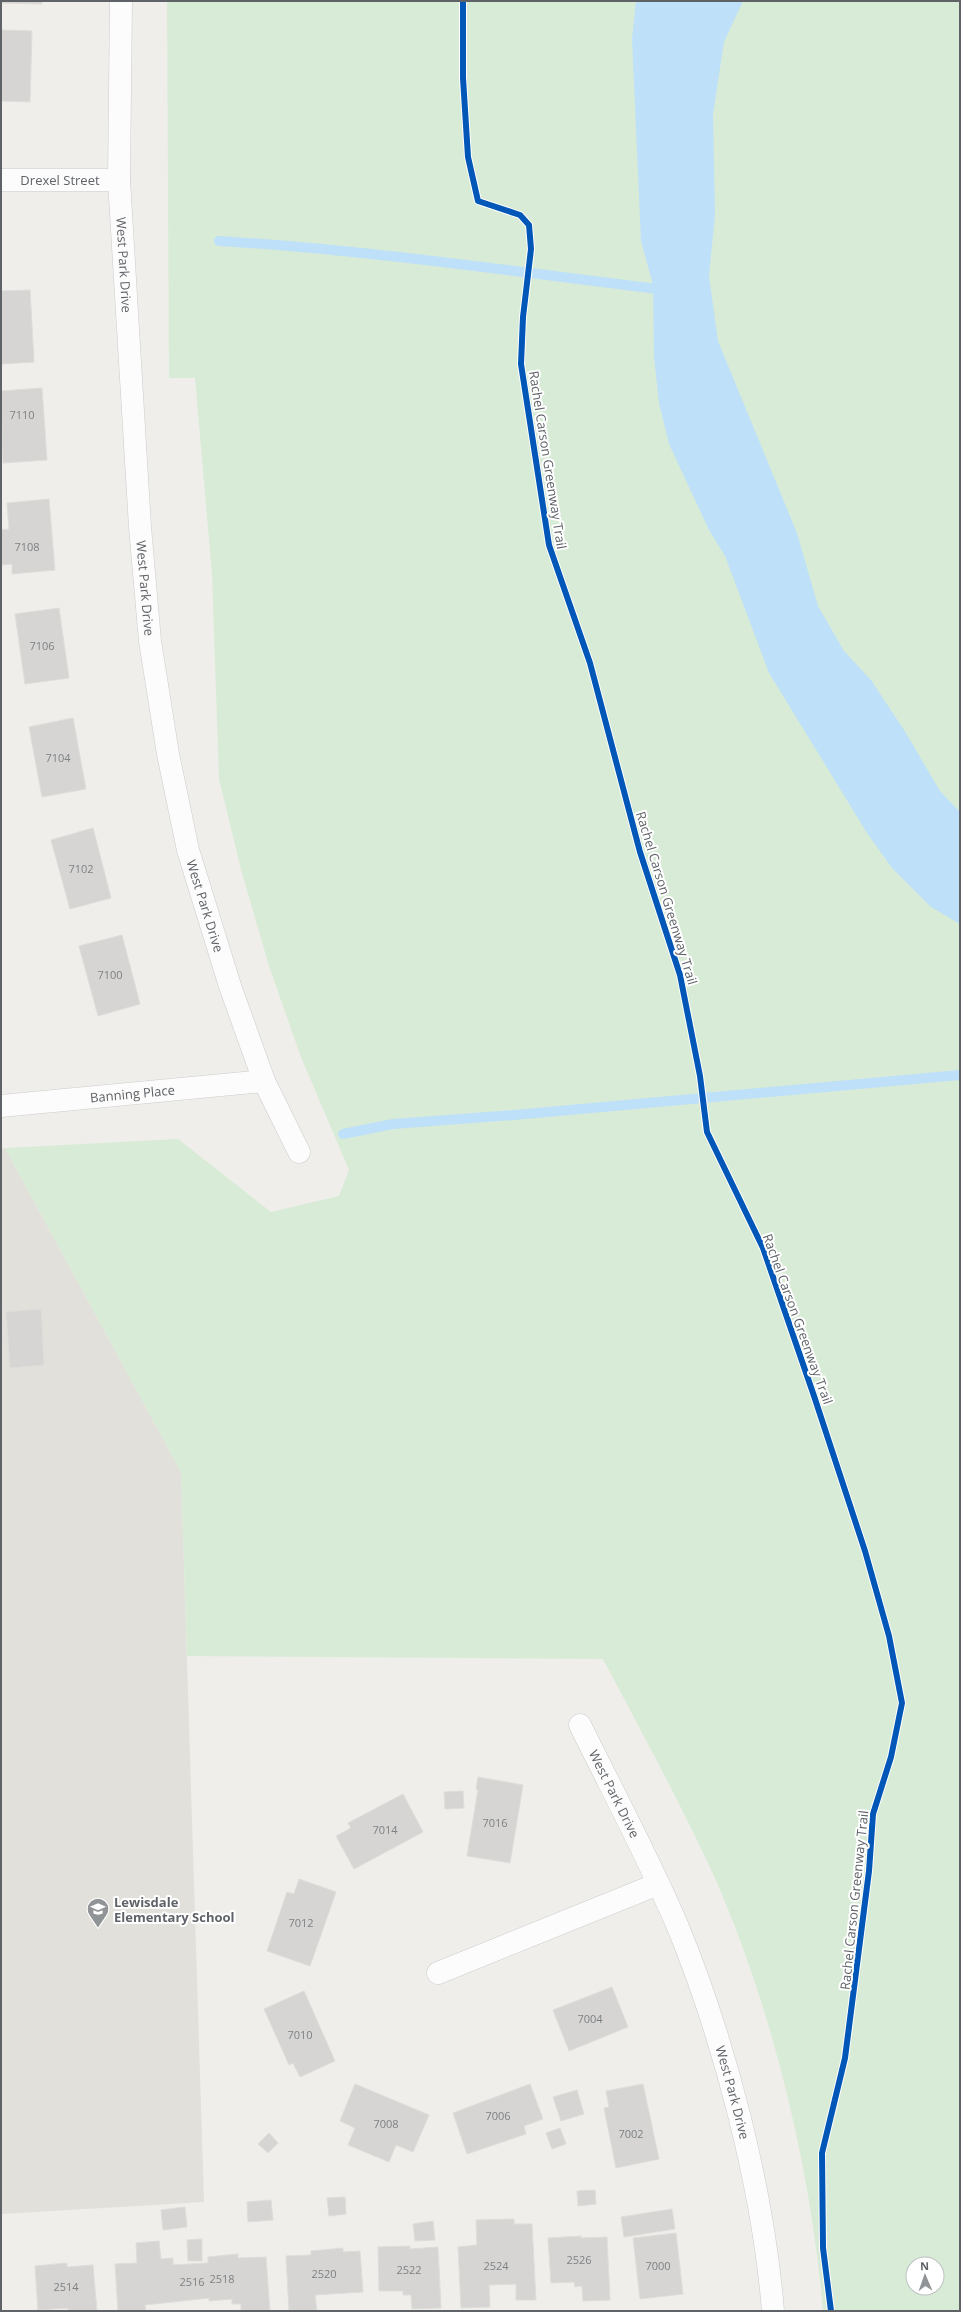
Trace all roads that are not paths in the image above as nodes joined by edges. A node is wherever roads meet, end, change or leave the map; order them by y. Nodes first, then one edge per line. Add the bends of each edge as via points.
1 (121, 1) edge
2 (1, 180) edge
3 (119, 180) junction
4 (264, 1081) junction
5 (1, 1106) edge
6 (299, 1152) dead end
7 (580, 1725) dead end
8 (658, 1884) junction
9 (438, 1973) dead end
10 (773, 2311) edge

1 - 3 street, West Park Drive
2 - 3 street, Drexel Street
3 - 4 street, West Park Drive via 140,527 150,641 168,754 188,850 230,986
4 - 5 street, Banning Place
4 - 6 street, West Park Drive
7 - 8 street, West Park Drive
8 - 9 street
8 - 10 street, West Park Drive via 696,1973 726,2070 755,2189

